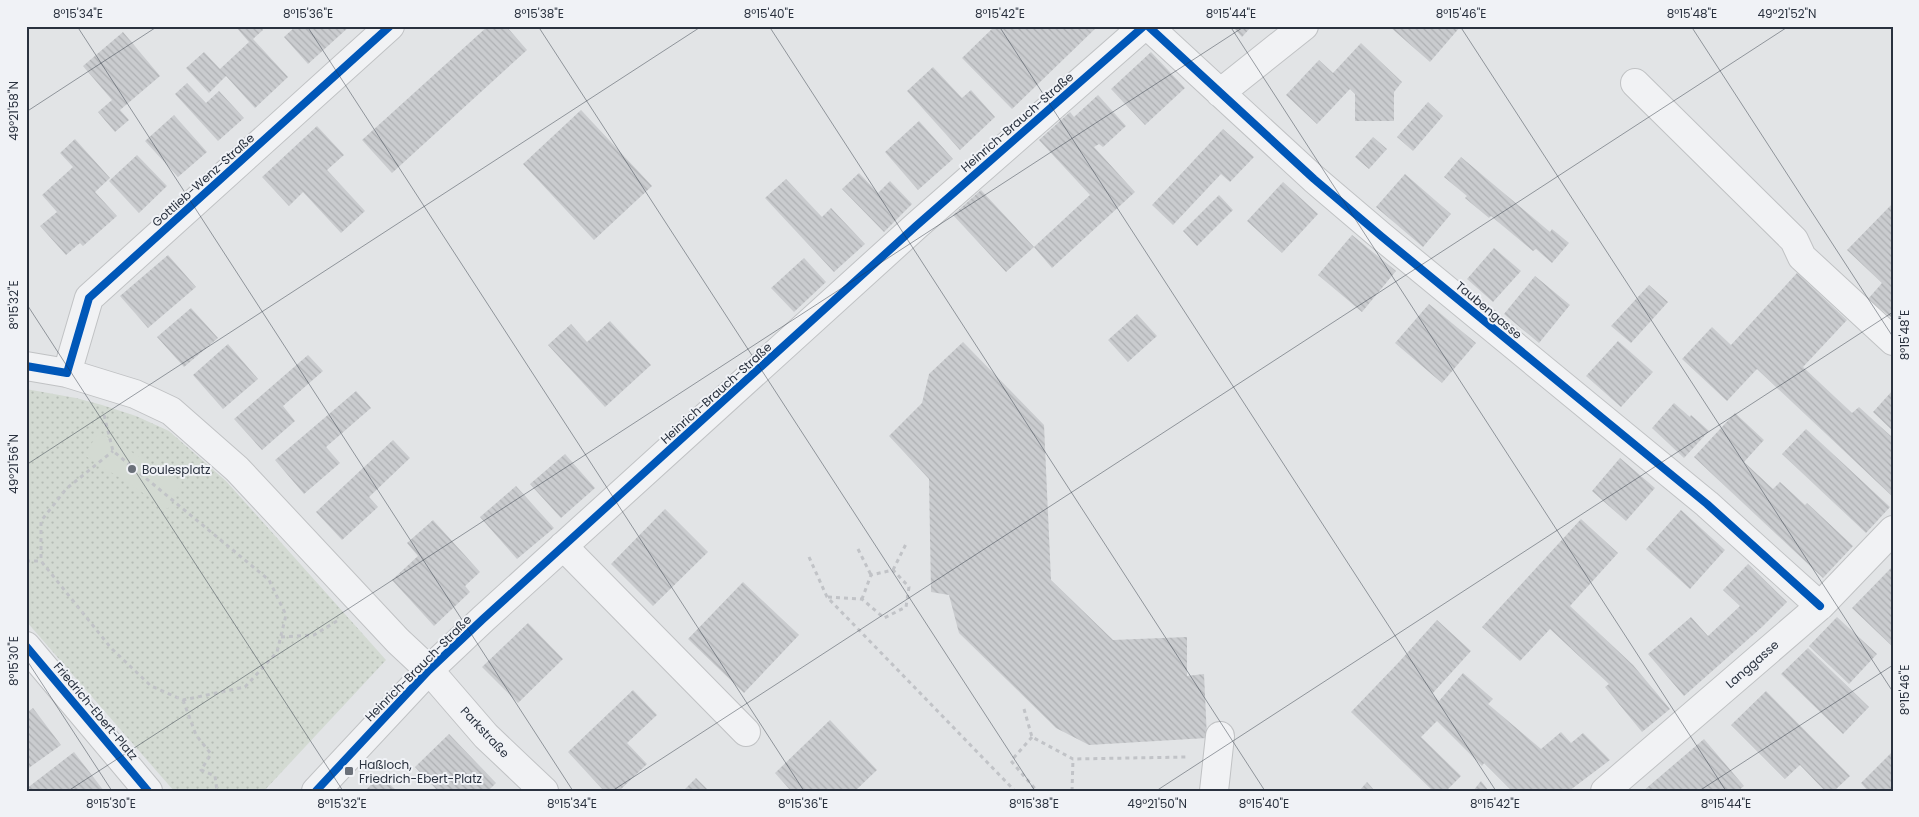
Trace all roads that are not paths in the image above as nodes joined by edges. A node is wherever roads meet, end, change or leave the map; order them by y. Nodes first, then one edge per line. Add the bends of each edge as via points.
1 (390, 26) edge
2 (1144, 26) edge
3 (1148, 26) edge
4 (1304, 26) edge
5 (1635, 83) dead end
6 (1220, 93) junction
7 (1893, 341) edge
8 (26, 366) edge
9 (67, 373) junction
10 (1893, 530) edge
11 (563, 546) junction
12 (1820, 606) junction
13 (26, 646) edge
14 (429, 670) junction
15 (746, 732) dead end
16 (1220, 736) dead end
17 (148, 791) edge
18 (316, 791) edge
19 (544, 791) edge
20 (1214, 791) edge
21 (1605, 791) edge

1 - 9 street, Gottlieb-Wenz-Straße via 89,298
2 - 11 street, Heinrich-Brauch-Straße via 916,226
3 - 6 street, Taubengasse
4 - 6 street
5 - 7 street via 1794,240 1802,257
6 - 12 street, Taubengasse via 1366,224 1707,504
8 - 9 street
9 - 14 street via 135,394 171,411 237,469
10 - 12 street, Langgasse
11 - 14 street, Heinrich-Brauch-Straße
11 - 15 street
12 - 21 street, Langgasse
13 - 17 street, Friedrich-Ebert-Platz
14 - 18 street, Heinrich-Brauch-Straße
14 - 19 street, Parkstraße via 486,736
16 - 20 street

